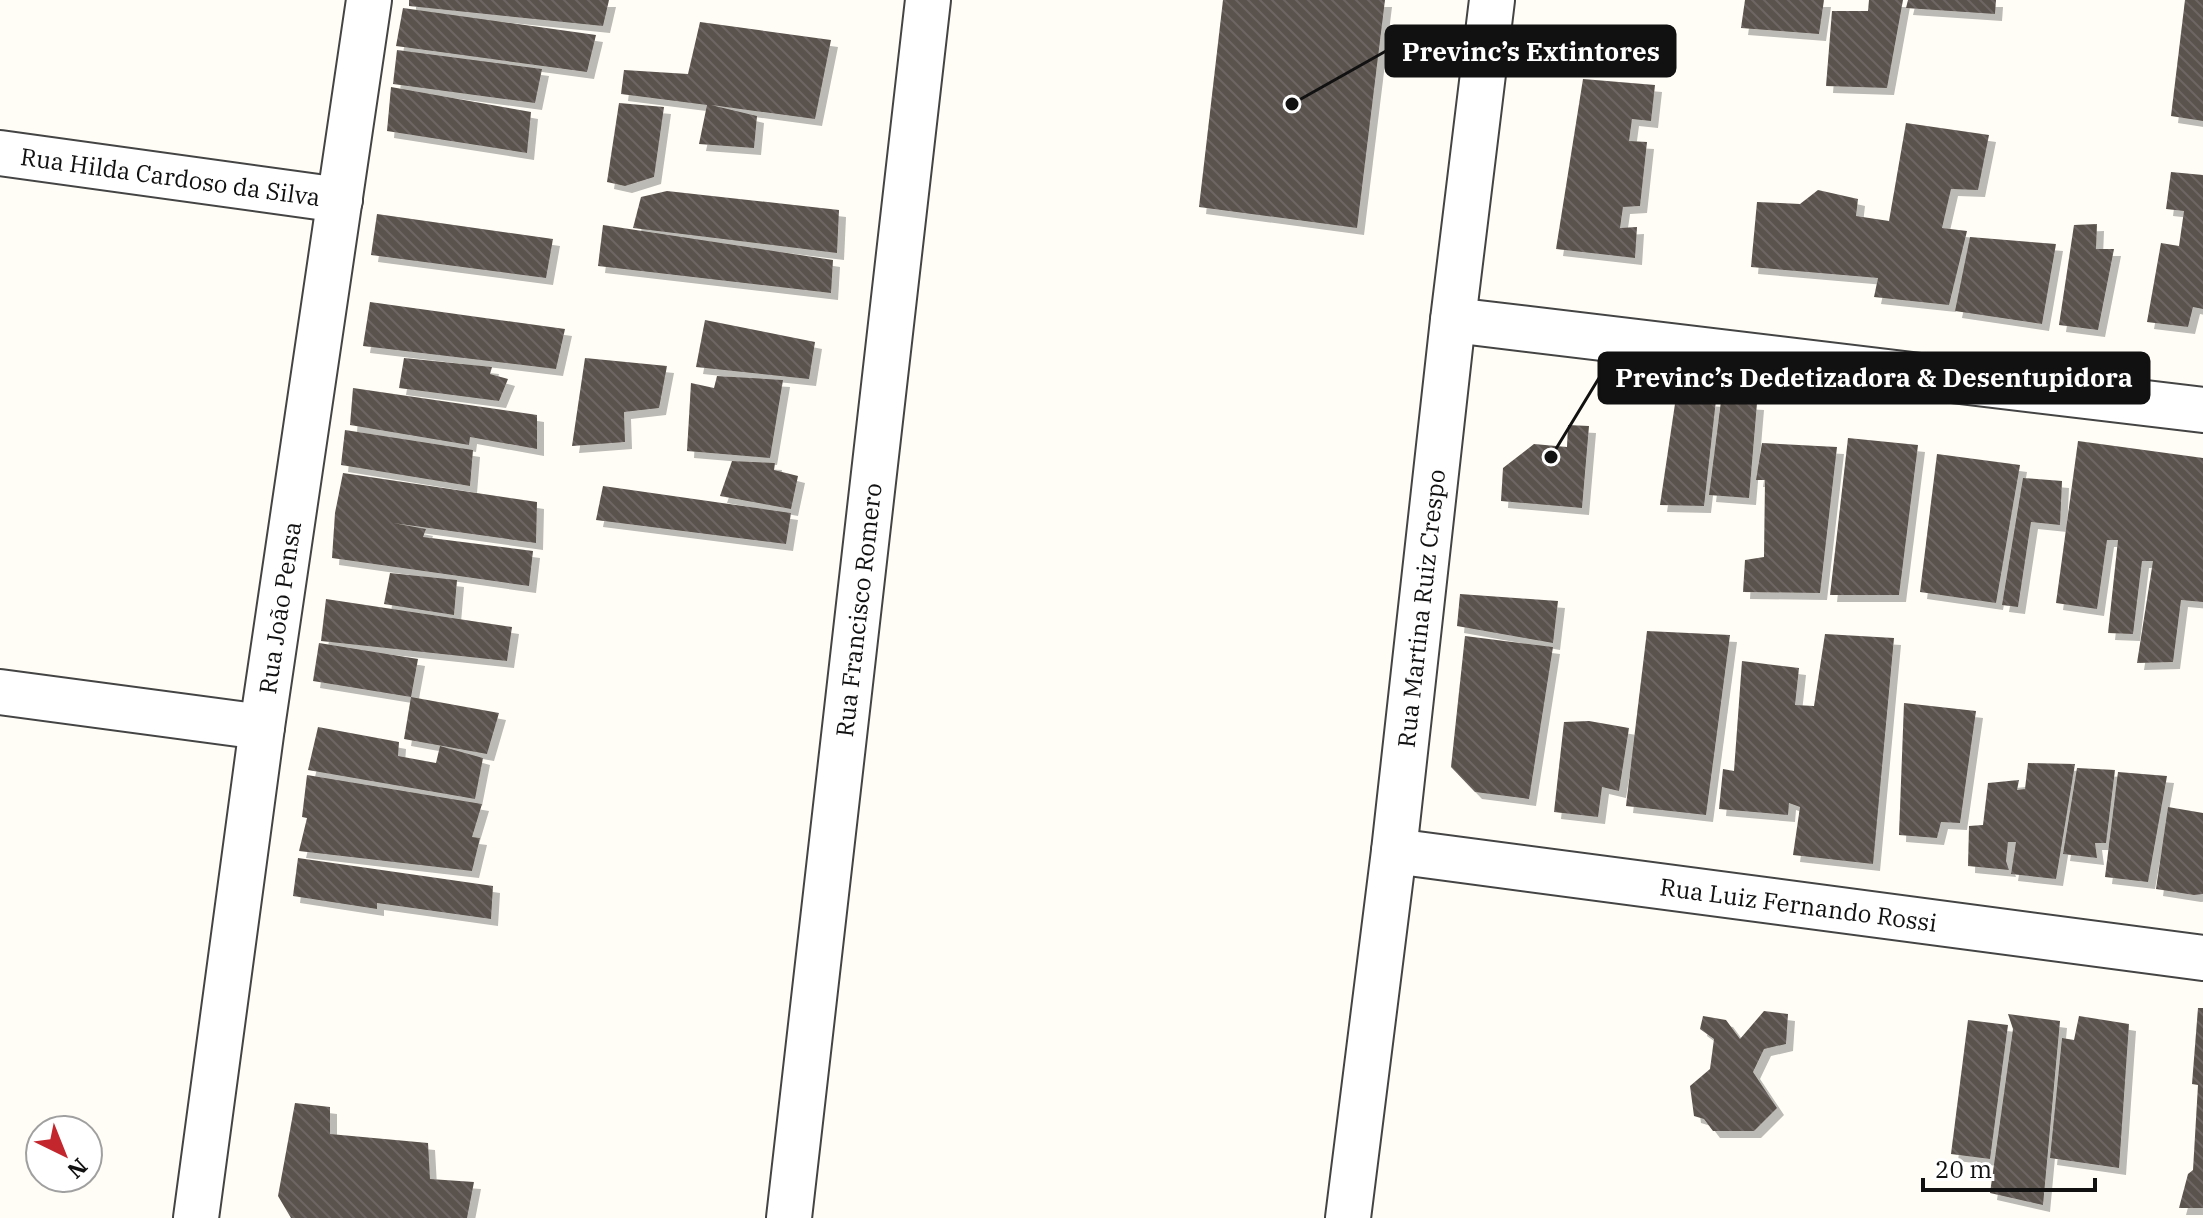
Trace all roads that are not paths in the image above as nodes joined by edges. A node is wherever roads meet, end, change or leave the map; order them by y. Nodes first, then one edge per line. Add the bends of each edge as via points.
1 (369, 0) edge
2 (928, 0) edge
3 (1492, 0) edge
4 (0, 153) edge
5 (340, 200) junction
6 (1453, 320) junction
7 (2203, 410) edge
8 (0, 692) edge
9 (262, 727) junction
10 (1394, 851) junction
11 (2203, 958) edge
12 (196, 1218) edge
13 (789, 1218) edge
14 (1348, 1218) edge

1 - 5 street, Rua João Pensa
2 - 13 street, Rua Francisco Romero
3 - 6 street, Rua Martina Ruiz Crespo
4 - 5 street, Rua Hilda Cardoso da Silva
5 - 9 street, Rua João Pensa
6 - 7 street
6 - 10 street, Rua Martina Ruiz Crespo
8 - 9 street
9 - 12 street, Rua João Pensa
10 - 11 street, Rua Luiz Fernando Rossi
10 - 14 street, Rua Martina Ruiz Crespo

